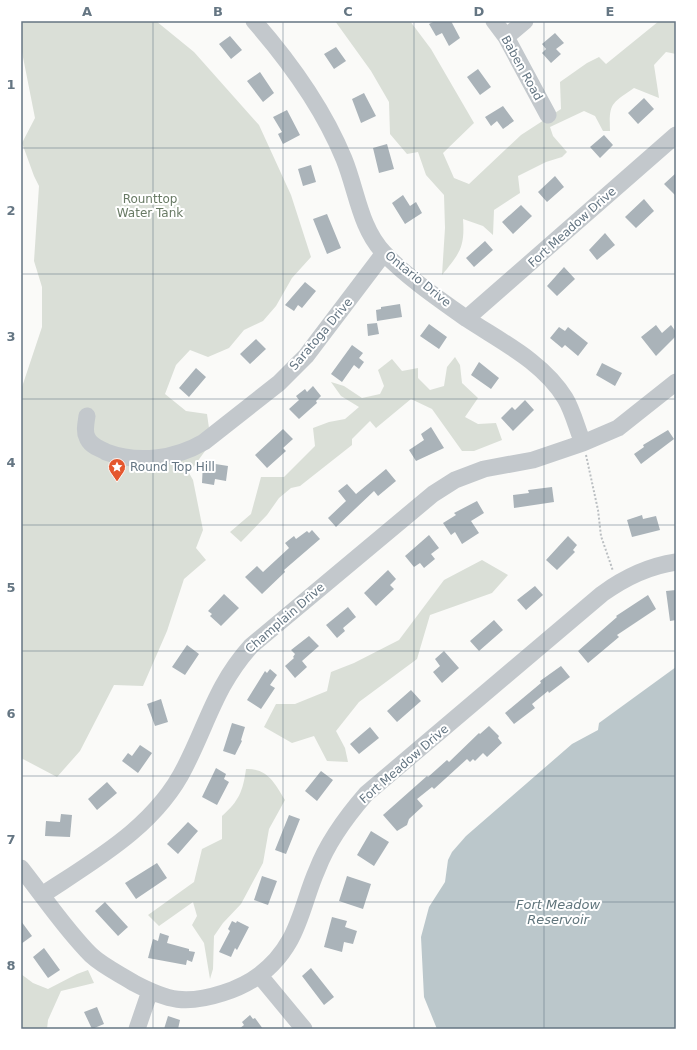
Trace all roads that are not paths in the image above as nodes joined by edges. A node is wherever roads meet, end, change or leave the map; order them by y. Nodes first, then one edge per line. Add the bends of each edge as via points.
1 (254, 21) edge
2 (494, 21) edge
3 (524, 21) edge
4 (506, 37) junction
5 (548, 115) dead end
6 (676, 135) edge
7 (384, 253) junction
8 (467, 318) junction
9 (676, 382) edge
10 (87, 416) dead end
11 (583, 443) junction
12 (676, 562) edge
13 (21, 868) edge
14 (42, 895) junction
15 (260, 976) junction
16 (150, 991) junction
17 (137, 1029) edge
18 (304, 1029) edge

1 - 7 street, Ontario Drive via 300,77 316,105 344,159 362,216
2 - 4 street, Baben Road
3 - 4 street
4 - 5 street, Baben Road
6 - 8 street, Fort Meadow Drive
7 - 8 street, Ontario Drive
7 - 10 street, Saratoga Drive via 306,356 279,383 193,449 160,458 140,459 115,455 94,447 87,438
8 - 11 street, Ontario Drive via 534,364 553,381 566,399
9 - 11 street, Champlain Drive via 618,428
11 - 14 street, Champlain Drive via 533,460 484,469 455,480 433,494 320,588 251,646 236,663 214,700 185,768 162,804 110,850
12 - 15 street, Fort Meadow Drive via 665,563 619,581 576,614 366,794 343,821 317,869 290,940
13 - 14 street, Fort Meadow Drive
14 - 16 street, Fort Meadow Drive via 92,956
15 - 16 street, Fort Meadow Drive via 240,988 207,998 169,999
15 - 18 street
16 - 17 street

